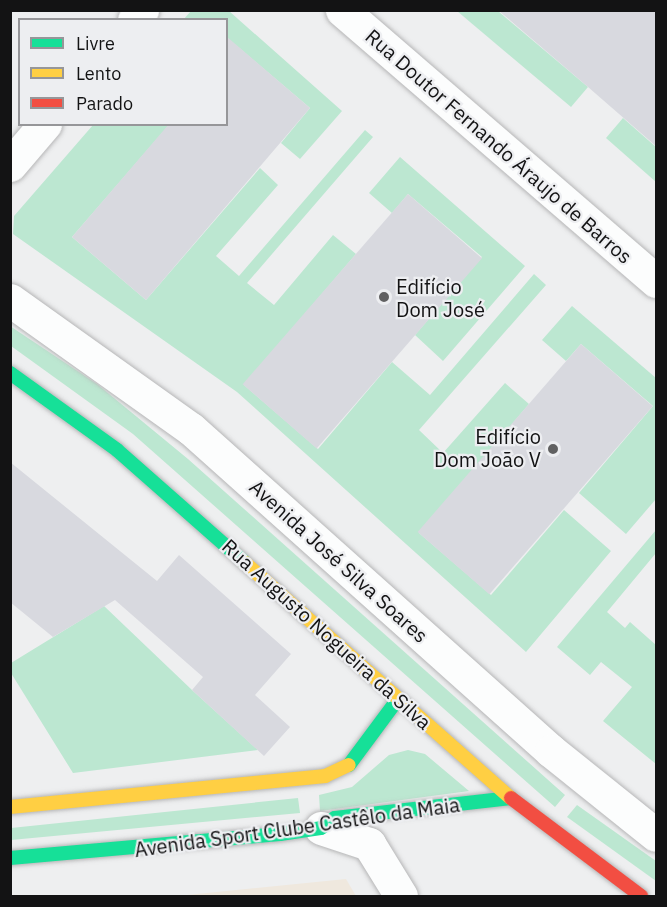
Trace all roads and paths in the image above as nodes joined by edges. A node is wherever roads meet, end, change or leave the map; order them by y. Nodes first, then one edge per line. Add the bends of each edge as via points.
1 (342, 10) edge
2 (43, 126) edge
3 (10, 165) edge
4 (657, 281) edge
5 (10, 300) edge
6 (10, 373) edge
7 (398, 699) junction
8 (511, 798) junction
9 (10, 807) edge
10 (321, 828) junction
11 (657, 835) edge
12 (10, 858) edge
13 (401, 897) edge
14 (641, 897) edge

1 - 4 street, Rua Doutor Fernando Áraujo de Barros
2 - 3 street
5 - 11 street, Avenida José Silva Soares via 191,429 551,751
6 - 7 street, Rua Augusto Nogueira da Silva via 166,491
7 - 8 street, Rua Augusto Nogueira da Silva
7 - 9 street via 351,764 325,776
8 - 10 street, Avenida Sport Clube Castêlo da Maia via 335,818
8 - 14 street, Rua Augusto Nogueira da Silva
10 - 12 street, Avenida Sport Clube Castêlo da Maia via 126,851
10 - 13 street via 369,844

